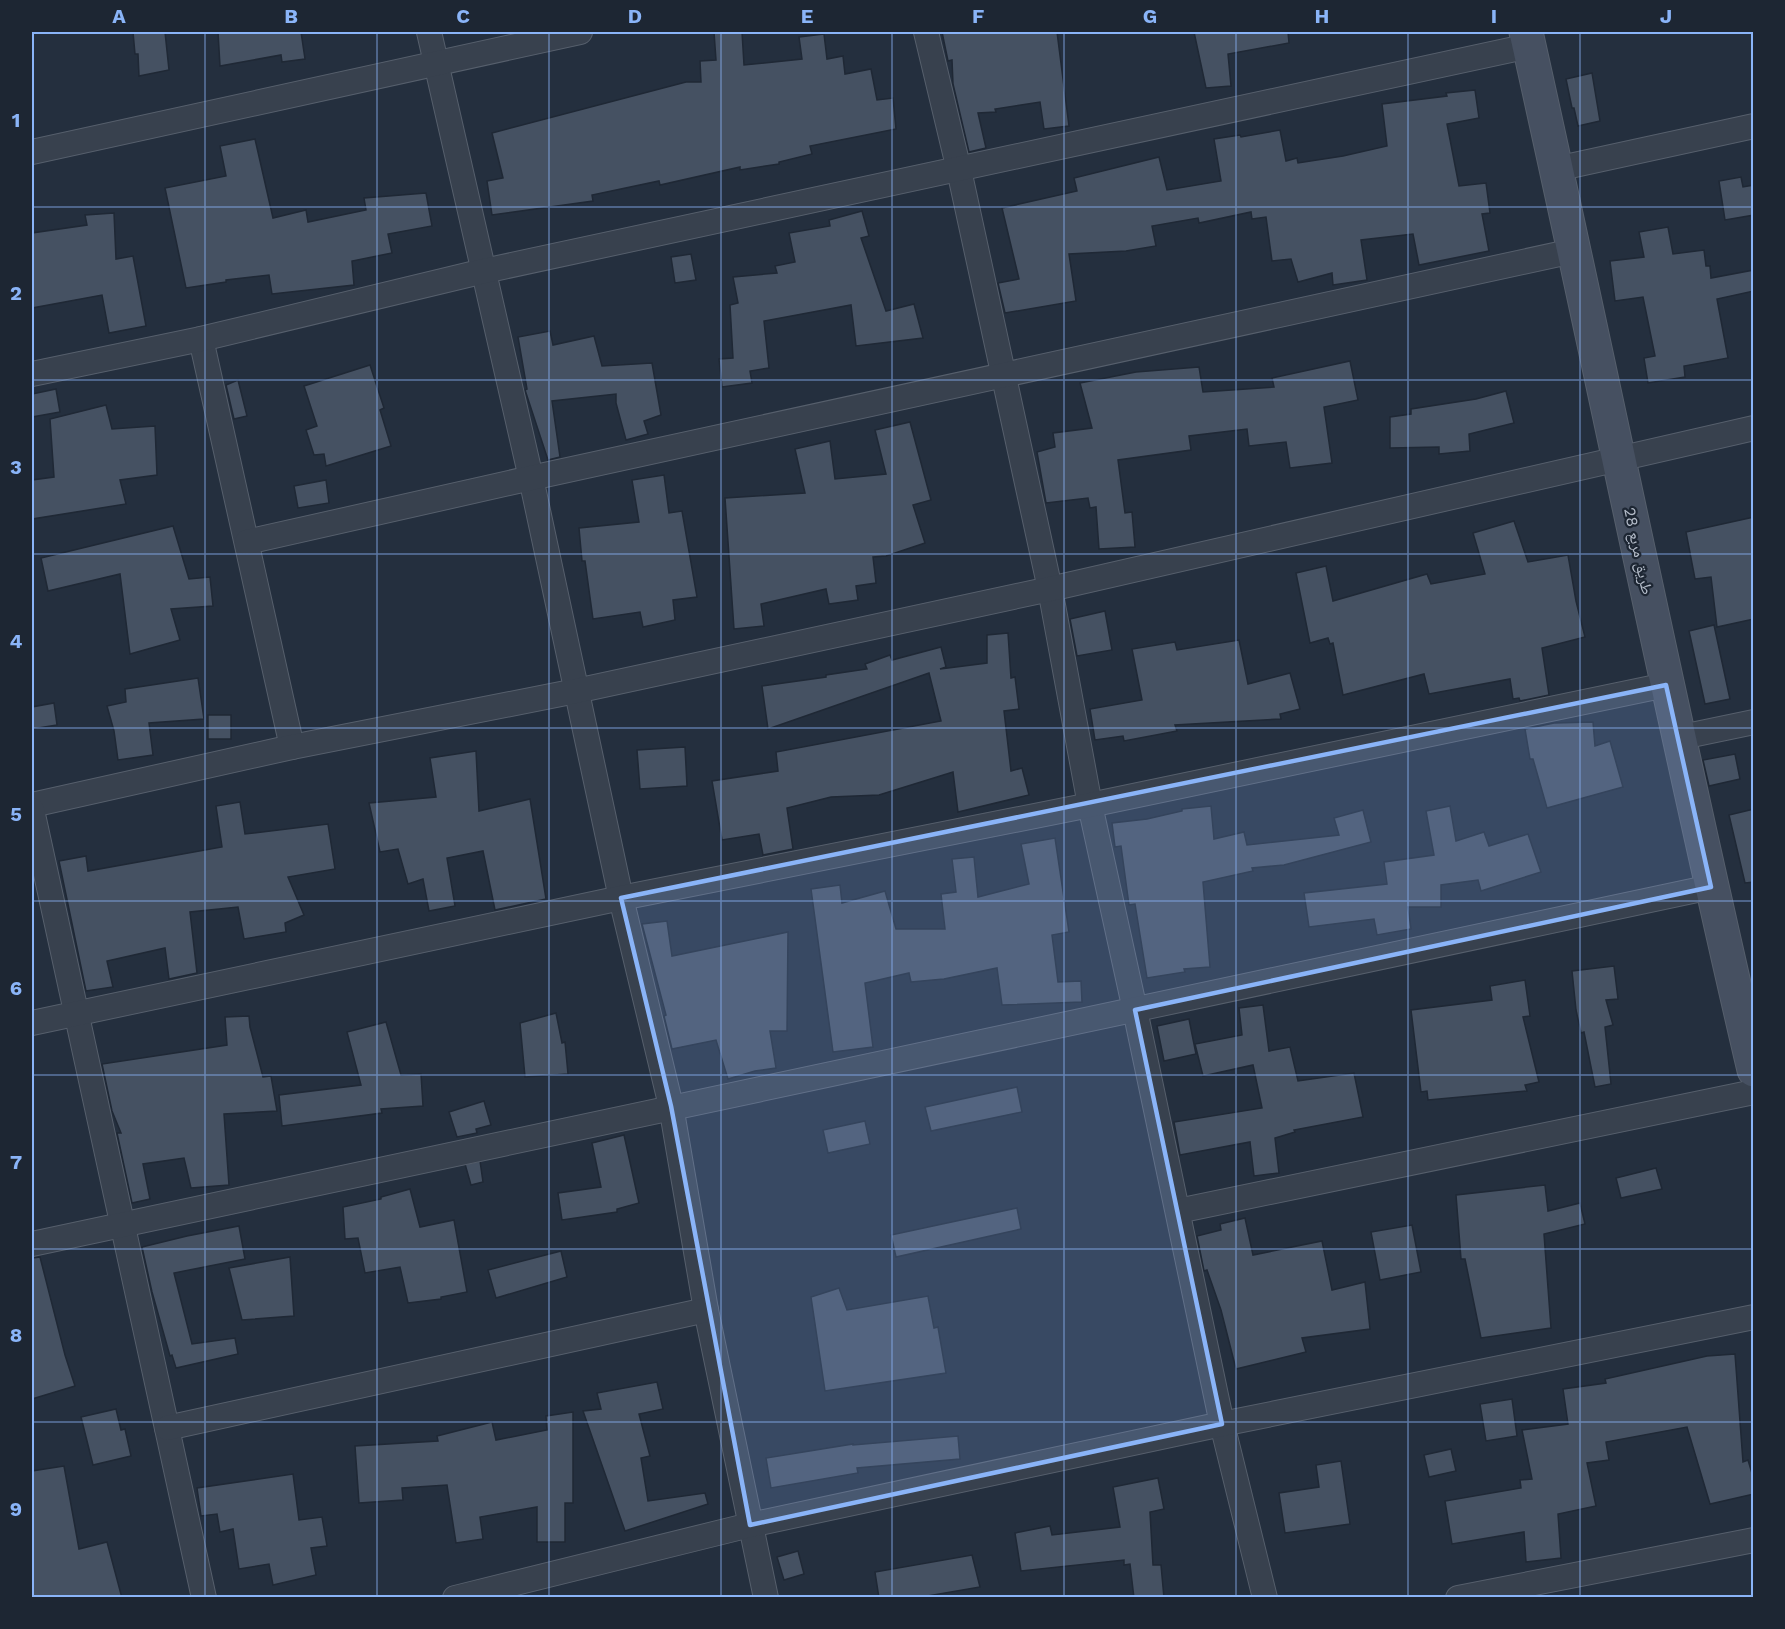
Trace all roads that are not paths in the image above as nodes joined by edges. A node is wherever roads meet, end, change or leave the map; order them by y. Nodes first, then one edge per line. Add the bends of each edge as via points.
1 (429, 32) edge
2 (579, 32) edge
3 (926, 32) edge
4 (1528, 39) edge
5 (436, 62) junction
6 (1754, 126) edge
7 (32, 152) edge
8 (1556, 169) junction
9 (959, 170) junction
10 (1573, 250) junction
11 (484, 271) junction
12 (201, 339) junction
13 (32, 374) edge
14 (1005, 375) junction
15 (1754, 428) edge
16 (1620, 459) junction
17 (531, 477) junction
18 (247, 542) junction
19 (1050, 589) junction
20 (1666, 685) junction
21 (576, 692) junction
22 (1754, 722) edge
23 (1677, 738) junction
24 (292, 747) junction
25 (32, 805) edge
26 (1090, 805) junction
27 (32, 810) edge
28 (1710, 887) junction
29 (621, 898) junction
30 (1136, 1010) junction
31 (75, 1014) junction
32 (32, 1023) edge
33 (1754, 1070) edge
34 (1754, 1092) edge
35 (671, 1106) junction
36 (1178, 1211) junction
37 (122, 1224) junction
38 (32, 1244) edge
39 (706, 1310) junction
40 (1754, 1317) edge
41 (1222, 1424) junction
42 (167, 1428) junction
43 (750, 1525) junction
44 (1754, 1540) edge
45 (204, 1598) edge
46 (455, 1598) edge
47 (766, 1598) edge
48 (1265, 1598) edge
49 (1458, 1598) edge

1 - 5 street
2 - 5 street
3 - 9 street
4 - 8 street, طريق مربع 28
4 - 9 street
5 - 7 street
5 - 11 street
6 - 8 street
8 - 10 street, طريق مربع 28
9 - 11 street
9 - 14 street
10 - 14 street
10 - 16 street, طريق مربع 28
11 - 12 street
11 - 17 street
12 - 13 street
12 - 18 street
14 - 17 street
14 - 19 street
15 - 16 street
16 - 19 street
16 - 20 street, طريق مربع 28
17 - 18 street
17 - 21 street
18 - 24 street
19 - 21 street
19 - 26 street
20 - 23 street, طريق مربع 28
20 - 26 street
21 - 24 street
21 - 29 street
22 - 23 street
23 - 28 street, طريق مربع 28
24 - 25 street
26 - 29 street
26 - 30 street
27 - 31 street
28 - 30 street
28 - 33 street, طريق مربع 28
29 - 31 street
29 - 35 street
30 - 35 street
30 - 36 street
31 - 32 street
31 - 37 street
34 - 36 street
35 - 37 street
35 - 39 street
36 - 41 street
37 - 38 street
37 - 42 street
39 - 42 street
39 - 43 street
40 - 41 street
41 - 43 street
41 - 48 street
42 - 45 street
43 - 46 street
43 - 47 street
44 - 49 street

